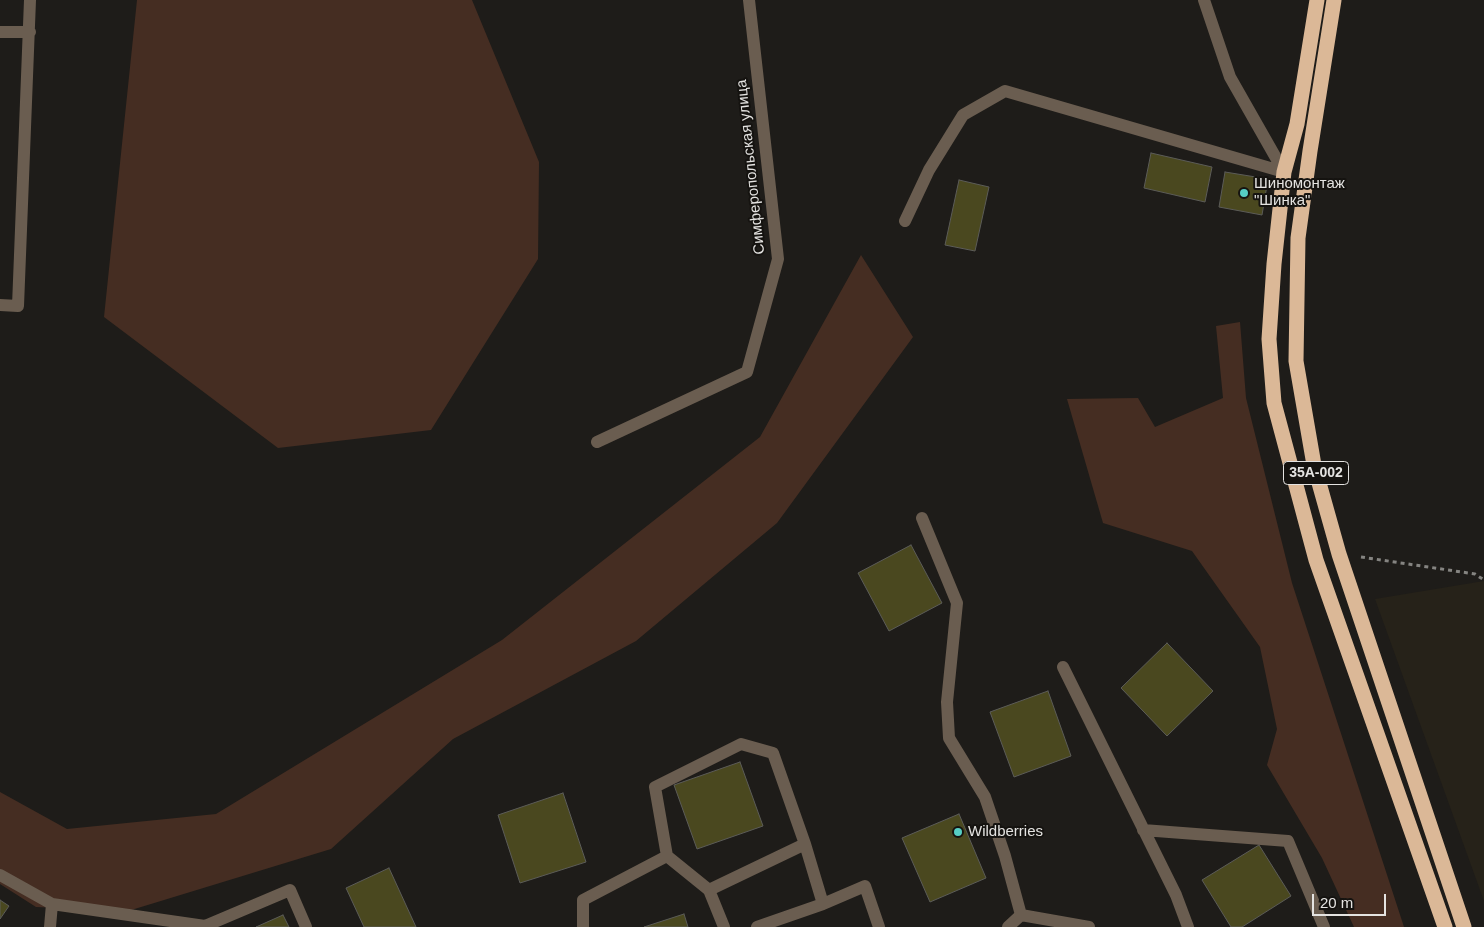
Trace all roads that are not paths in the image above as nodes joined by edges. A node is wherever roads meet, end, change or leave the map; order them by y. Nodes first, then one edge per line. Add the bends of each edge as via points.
1 (30, 0) edge
2 (749, 0) edge
3 (1204, 0) edge
4 (1317, 0) edge
5 (1334, 0) edge
6 (0, 32) edge
7 (30, 32) junction
8 (1284, 172) junction
9 (905, 221) dead end
10 (0, 305) edge
11 (597, 442) dead end
12 (922, 518) dead end
13 (1063, 667) dead end
14 (1143, 830) junction
15 (805, 844) junction
16 (667, 856) junction
17 (0, 875) edge
18 (709, 890) junction
19 (52, 904) junction
20 (823, 904) junction
21 (1021, 915) junction
22 (206, 926) edge
23 (50, 927) edge
24 (306, 927) edge
25 (583, 927) edge
26 (724, 927) edge
27 (757, 927) edge
28 (879, 927) edge
29 (1008, 927) edge
30 (1089, 927) edge
31 (1188, 927) edge
32 (1324, 927) edge
33 (1445, 927) edge
34 (1464, 927) edge

1 - 7 street
2 - 11 street, Симферопольская улица via 778,259 747,372
3 - 8 street via 1230,77
4 - 8 highway, 35А-002 via 1297,124
5 - 34 highway, 35А-002 via 1298,238 1296,362 1314,465 1339,554
6 - 7 street
7 - 10 street via 18,306
8 - 9 street via 1005,91 963,115 928,170
8 - 33 highway, 35А-002 via 1269,339 1274,403 1316,560
12 - 21 street via 957,603 946,702 949,738 985,798 1006,856
13 - 14 street
14 - 31 street via 1176,895
14 - 32 street via 1288,841
15 - 16 street via 772,753 741,744 655,787
15 - 18 street
15 - 20 street
16 - 18 street
16 - 25 street via 583,900
17 - 19 street
18 - 26 street
19 - 22 street
19 - 23 street
20 - 27 street
20 - 28 street via 865,886
21 - 29 street
21 - 30 street
22 - 24 street via 290,890

